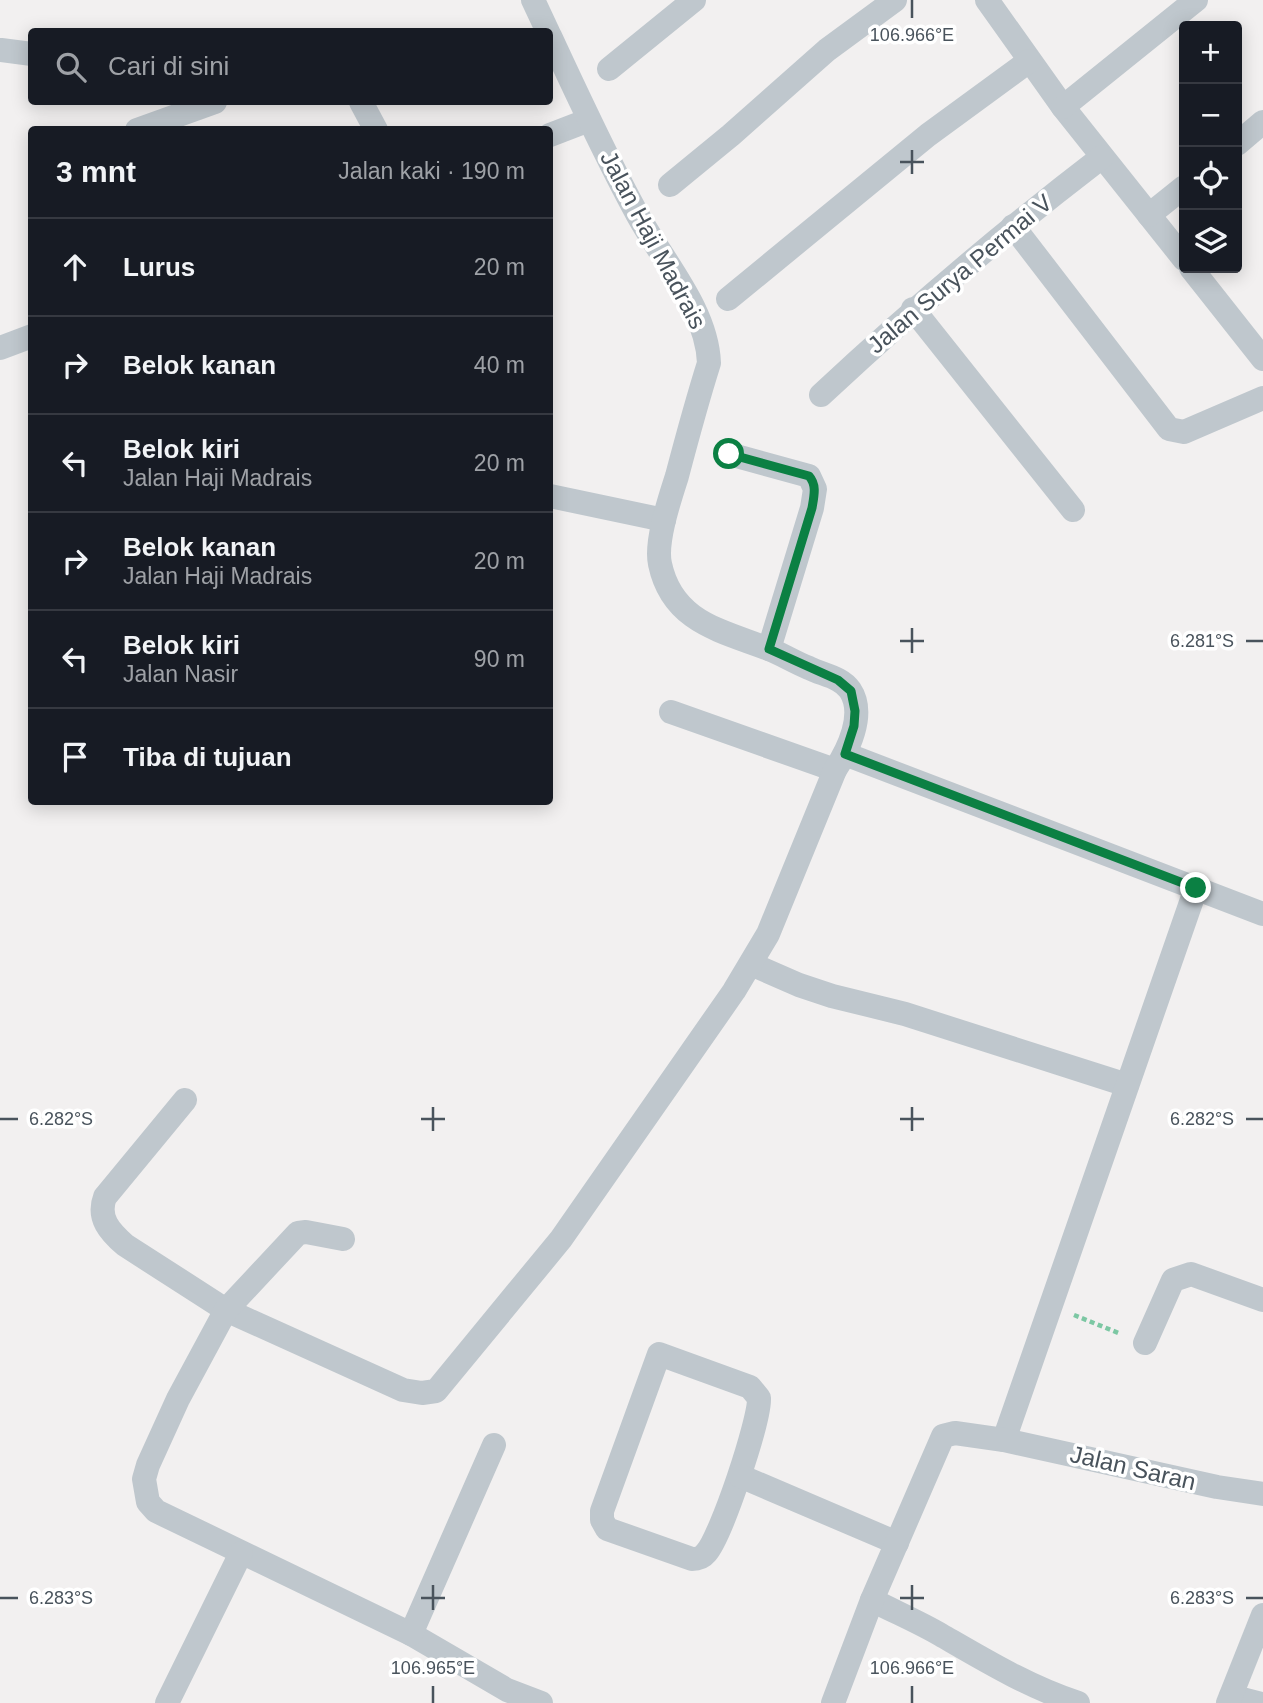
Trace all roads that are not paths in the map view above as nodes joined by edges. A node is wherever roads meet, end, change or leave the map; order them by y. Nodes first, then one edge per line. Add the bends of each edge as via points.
1 (533, 0) edge
2 (694, 0) edge
3 (895, 0) edge
4 (987, 0) edge
5 (1180, 5) edge
6 (546, 28) edge
7 (553, 43) edge
8 (1, 50) edge
9 (28, 53) edge
10 (1029, 61) junction
11 (609, 69) dead end
12 (207, 105) edge
13 (363, 105) edge
14 (1063, 107) junction
15 (589, 120) junction
16 (1263, 122) edge
17 (148, 126) edge
18 (374, 126) edge
19 (553, 134) edge
20 (1242, 140) edge
21 (1102, 157) junction
22 (670, 184) dead end
23 (1179, 191) edge
24 (1149, 215) junction
25 (1013, 226) junction
26 (1179, 253) edge
27 (1195, 273) edge
28 (728, 299) dead end
29 (914, 309) junction
30 (28, 338) edge
31 (0, 348) edge
32 (1263, 359) edge
33 (821, 395) dead end
34 (1263, 398) edge
35 (729, 454) dead end
36 (553, 497) edge
37 (1073, 510) dead end
38 (664, 520) junction
39 (769, 649) junction
40 (671, 712) dead end
41 (840, 762) junction
42 (1196, 888) junction
43 (1263, 914) edge
44 (751, 964) junction
45 (1128, 1085) junction
46 (185, 1100) dead end
47 (343, 1239) dead end
48 (1263, 1300) edge
49 (226, 1310) junction
50 (1145, 1343) road end
51 (1004, 1440) junction
52 (494, 1445) dead end
53 (740, 1476) junction
54 (1263, 1494) edge
55 (897, 1543) junction
56 (241, 1553) junction
57 (872, 1600) junction
58 (1263, 1615) edge
59 (411, 1634) junction
60 (1230, 1699) edge
61 (167, 1703) edge
62 (541, 1703) edge
63 (833, 1703) edge
64 (1078, 1703) edge
65 (1258, 1703) edge

1 - 6 street, Jalan Haji Madrais
2 - 11 street
3 - 22 street via 827,50
4 - 10 street
5 - 14 street
7 - 15 street, Jalan Haji Madrais
8 - 9 street
10 - 14 street
10 - 28 street via 928,135
12 - 17 street
13 - 18 street
14 - 21 street
15 - 19 street
15 - 38 street, Jalan Haji Madrais via 636,212 701,322 708,352 709,363
16 - 20 street
21 - 24 street
21 - 25 street, Jalan Surya Permai V
23 - 24 street
24 - 26 street
25 - 29 street, Jalan Surya Permai V
25 - 34 street via 1169,429 1184,432
27 - 32 street
29 - 33 street, Jalan Surya Permai V
29 - 37 street
30 - 31 street
35 - 39 street via 809,476 815,489
36 - 38 street
38 - 39 street, Jalan Haji Madrais via 659,561 668,588 685,609 706,626
39 - 41 street, Jalan Haji Madrais via 838,680 851,691 854,726
40 - 41 street
41 - 42 street
41 - 44 street
42 - 43 street
42 - 45 street
44 - 45 street via 832,996 905,1014
44 - 49 street via 561,1239 436,1391 404,1390
45 - 51 street
46 - 49 street via 105,1196 101,1207 110,1233
47 - 49 street via 298,1233
48 - 50 street via 1191,1274 1173,1280
49 - 56 street via 178,1399 144,1479 148,1502 156,1511
51 - 54 street, Jalan Saran
51 - 55 street, Jalan Saran via 955,1433 943,1436
52 - 59 street
53 - 53 street via 708,1551 698,1559 604,1526 602,1511 659,1353 750,1387 757,1394 759,1403
53 - 55 street
55 - 57 street
56 - 59 street
56 - 61 street
57 - 63 street
57 - 64 street via 1013,1676
58 - 60 street
59 - 62 street via 507,1690
60 - 65 street

